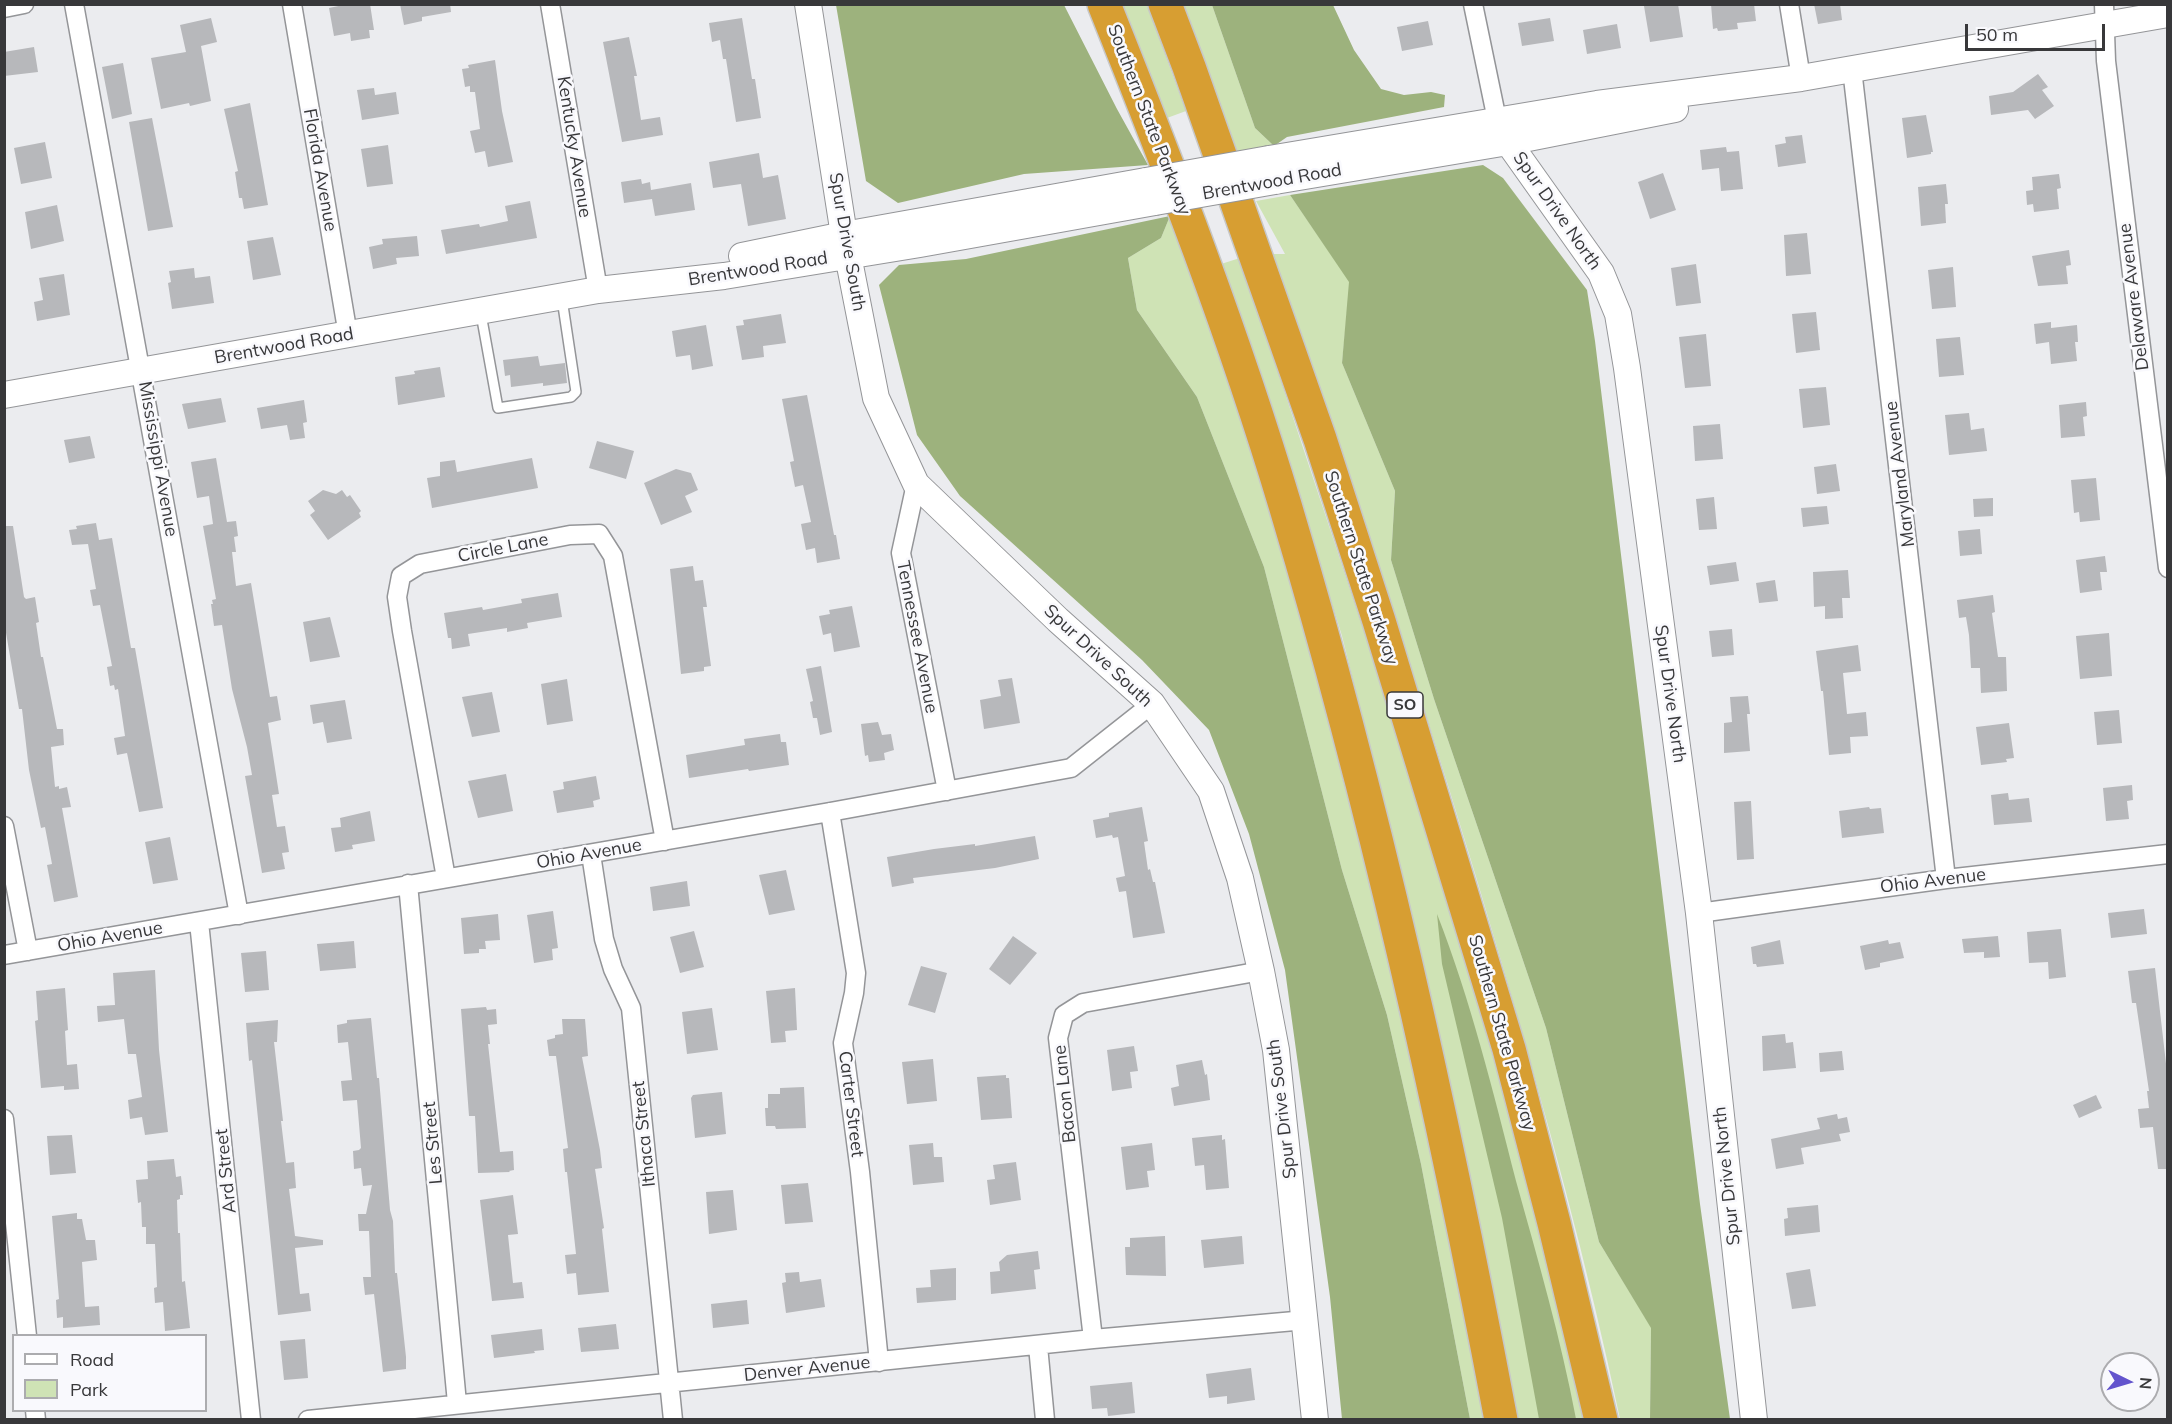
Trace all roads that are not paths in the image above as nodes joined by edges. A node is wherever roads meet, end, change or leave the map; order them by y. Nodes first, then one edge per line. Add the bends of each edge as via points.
1 (24, 4) edge
2 (74, 4) edge
3 (292, 4) edge
4 (550, 4) edge
5 (808, 4) edge
6 (1104, 4) edge
7 (1165, 4) edge
8 (1473, 4) edge
9 (1789, 4) edge
10 (4, 8) edge
11 (2168, 14) edge
12 (2104, 15) edge
13 (1852, 69) junction
14 (1801, 78) junction
15 (1502, 131) junction
16 (846, 245) junction
17 (598, 290) junction
18 (561, 296) junction
19 (480, 311) junction
20 (348, 335) junction
21 (142, 372) junction
22 (4, 395) edge
23 (916, 484) junction
24 (2168, 568) edge
25 (1152, 704) junction
26 (947, 791) junction
27 (830, 812) junction
28 (4, 826) edge
29 (665, 841) junction
30 (591, 854) junction
31 (2168, 854) edge
32 (446, 878) junction
33 (1946, 879) junction
34 (408, 884) junction
35 (1699, 914) junction
36 (239, 915) junction
37 (199, 922) junction
38 (28, 951) junction
39 (4, 956) edge
40 (1261, 971) junction
41 (4, 1119) edge
42 (1306, 1320) junction
43 (27, 1334) edge
44 (1093, 1339) junction
45 (1038, 1346) junction
46 (879, 1362) junction
47 (669, 1383) junction
48 (457, 1403) junction
49 (389, 1415) edge
50 (251, 1419) edge
51 (308, 1419) edge
52 (673, 1419) edge
53 (1045, 1419) edge
54 (1315, 1419) edge
55 (1501, 1419) edge
56 (1601, 1419) edge
57 (1754, 1419) edge

1 - 10 street
2 - 21 street, Mississippi Avenue
3 - 20 street, Florida Avenue
4 - 17 street, Kentucky Avenue
5 - 16 street, Spur Drive South
6 - 55 highway, Southern State Parkway via 1222,314 1284,503 1338,692 1431,1067
7 - 56 highway, Southern State Parkway / SO via 1320,440 1382,632 1509,1049
8 - 15 street, Spur Drive North
9 - 14 street
11 - 12 street, Brentwood Road
12 - 13 street, Brentwood Road
12 - 24 street, Delaware Avenue via 2106,61
13 - 14 street, Brentwood Road
13 - 33 street, Maryland Avenue
14 - 15 street, Brentwood Road via 1731,98
15 - 16 street, Brentwood Road, bridge
15 - 35 street, Spur Drive North via 1601,273 1617,314
16 - 17 street, Brentwood Road via 694,266
16 - 23 street, Spur Drive South via 876,399
17 - 18 street, Brentwood Road
18 - 19 street, Brentwood Road
18 - 19 lane via 576,392 572,397 498,408
19 - 20 street, Brentwood Road
20 - 21 street, Brentwood Road
21 - 22 street, Brentwood Road
21 - 36 street, Mississippi Avenue
23 - 25 street, Spur Drive South
23 - 26 street, Tennessee Avenue via 900,553
25 - 26 street, Ohio Avenue via 1071,768
25 - 40 street, Spur Drive South via 1211,790 1240,878
26 - 27 street, Ohio Avenue
27 - 29 street, Ohio Avenue
27 - 46 street, Carter Street via 856,973 843,1043
28 - 38 street
29 - 30 street, Ohio Avenue
29 - 32 street, Circle Lane via 613,556 599,534 570,535 420,564 401,576 397,597 402,631
30 - 32 street, Ohio Avenue
30 - 47 street, Ithaca Street via 604,939 632,1008
31 - 33 street, Ohio Avenue
32 - 34 street, Ohio Avenue
33 - 35 street, Ohio Avenue
34 - 36 street, Ohio Avenue
34 - 48 street, Les Street
35 - 57 street, Spur Drive North
36 - 37 street, Ohio Avenue
37 - 38 street, Ohio Avenue
37 - 50 street, Ard Street
38 - 39 street, Ohio Avenue
40 - 42 street, Spur Drive South via 1276,1050
40 - 44 street, Bacon Lane via 1083,1003 1064,1015 1058,1038
41 - 43 street
42 - 44 street, Denver Avenue
42 - 54 street, Spur Drive South
44 - 45 street, Denver Avenue
45 - 46 street, Denver Avenue
45 - 53 street
46 - 47 street, Denver Avenue
47 - 48 street, Denver Avenue
47 - 52 street, Ithaca Street
48 - 49 street, Denver Avenue
49 - 51 street, Denver Avenue

